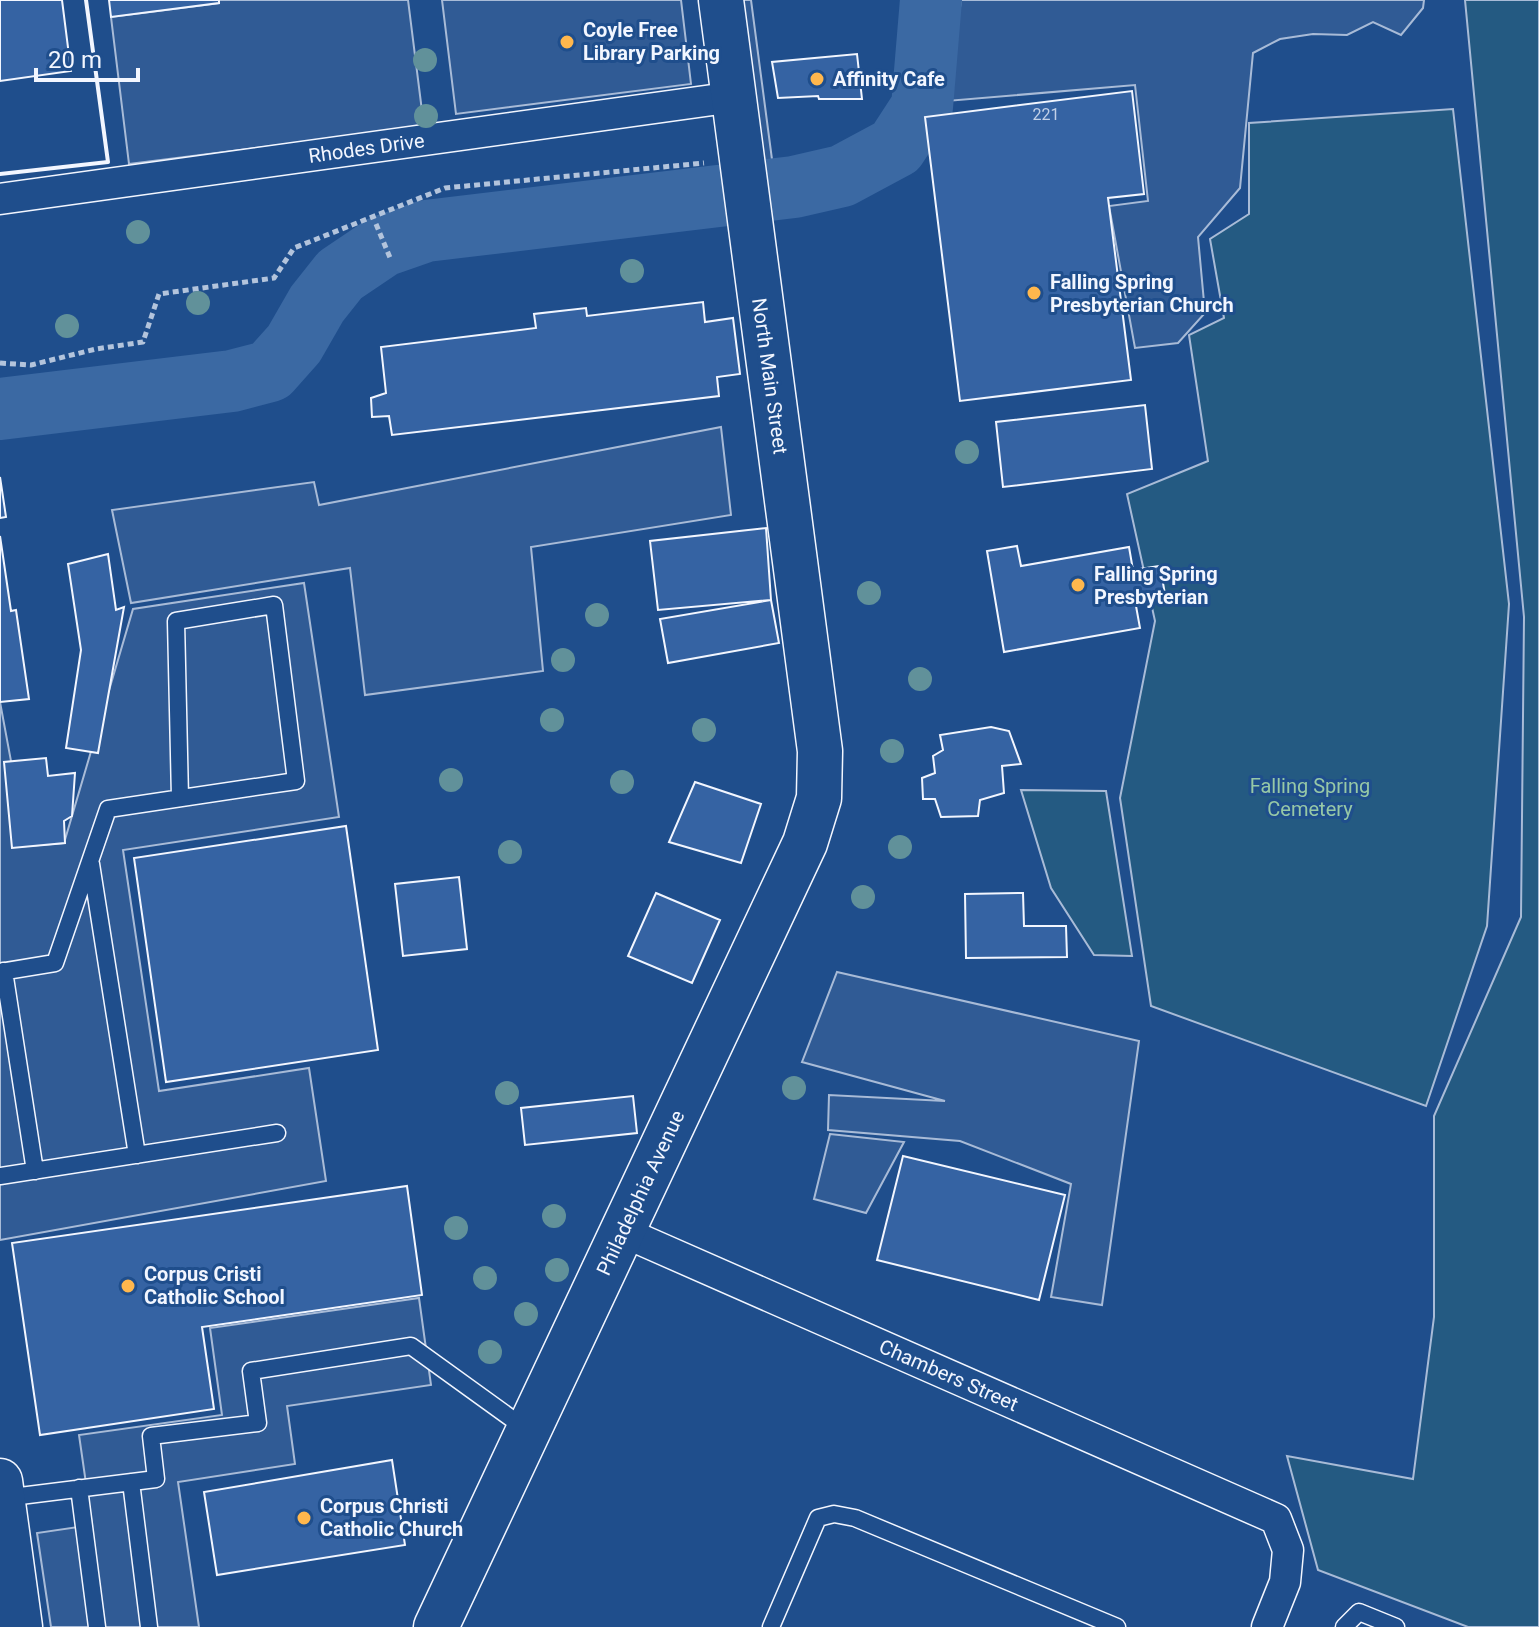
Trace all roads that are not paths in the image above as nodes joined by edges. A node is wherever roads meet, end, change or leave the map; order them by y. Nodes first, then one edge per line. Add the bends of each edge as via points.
1 (721, 0) edge
2 (734, 97) junction
3 (0, 199) edge
4 (820, 751) joint
5 (180, 798) junction
6 (90, 861) junction
7 (2, 971) edge
8 (277, 1133) dead end
9 (137, 1155) junction
10 (35, 1171) junction
11 (0, 1176) edge
12 (621, 1231) junction
13 (527, 1430) junction
14 (131, 1482) junction
15 (79, 1488) junction
16 (1, 1490) edge
17 (20, 1627) edge
18 (97, 1627) edge
19 (149, 1627) edge
20 (436, 1627) edge
21 (771, 1627) edge
22 (1117, 1627) edge
23 (1267, 1627) edge
24 (1344, 1627) edge
25 (1396, 1627) edge

1 - 2 main road, North Main Street
2 - 3 street, Rhodes Drive
2 - 4 main road, North Main Street via 733,180
4 - 12 main road, Philadelphia Avenue via 819,798 805,843
5 - 5 lane via 296,781 274,605 176,621
5 - 6 lane via 108,809
6 - 7 lane via 55,963
6 - 9 lane
7 - 10 lane
8 - 9 lane
9 - 10 lane
10 - 11 lane
12 - 13 main road, Philadelphia Avenue
12 - 23 street, Chambers Street via 1276,1519 1288,1550 1285,1582
13 - 14 lane via 411,1346 251,1371 258,1423 151,1436 156,1479
13 - 20 main road, Philadelphia Avenue
14 - 15 lane
14 - 19 lane
15 - 16 lane
15 - 18 lane
16 - 17 main road
21 - 22 lane via 818,1518 834,1514 855,1518
24 - 25 lane via 1359,1612

